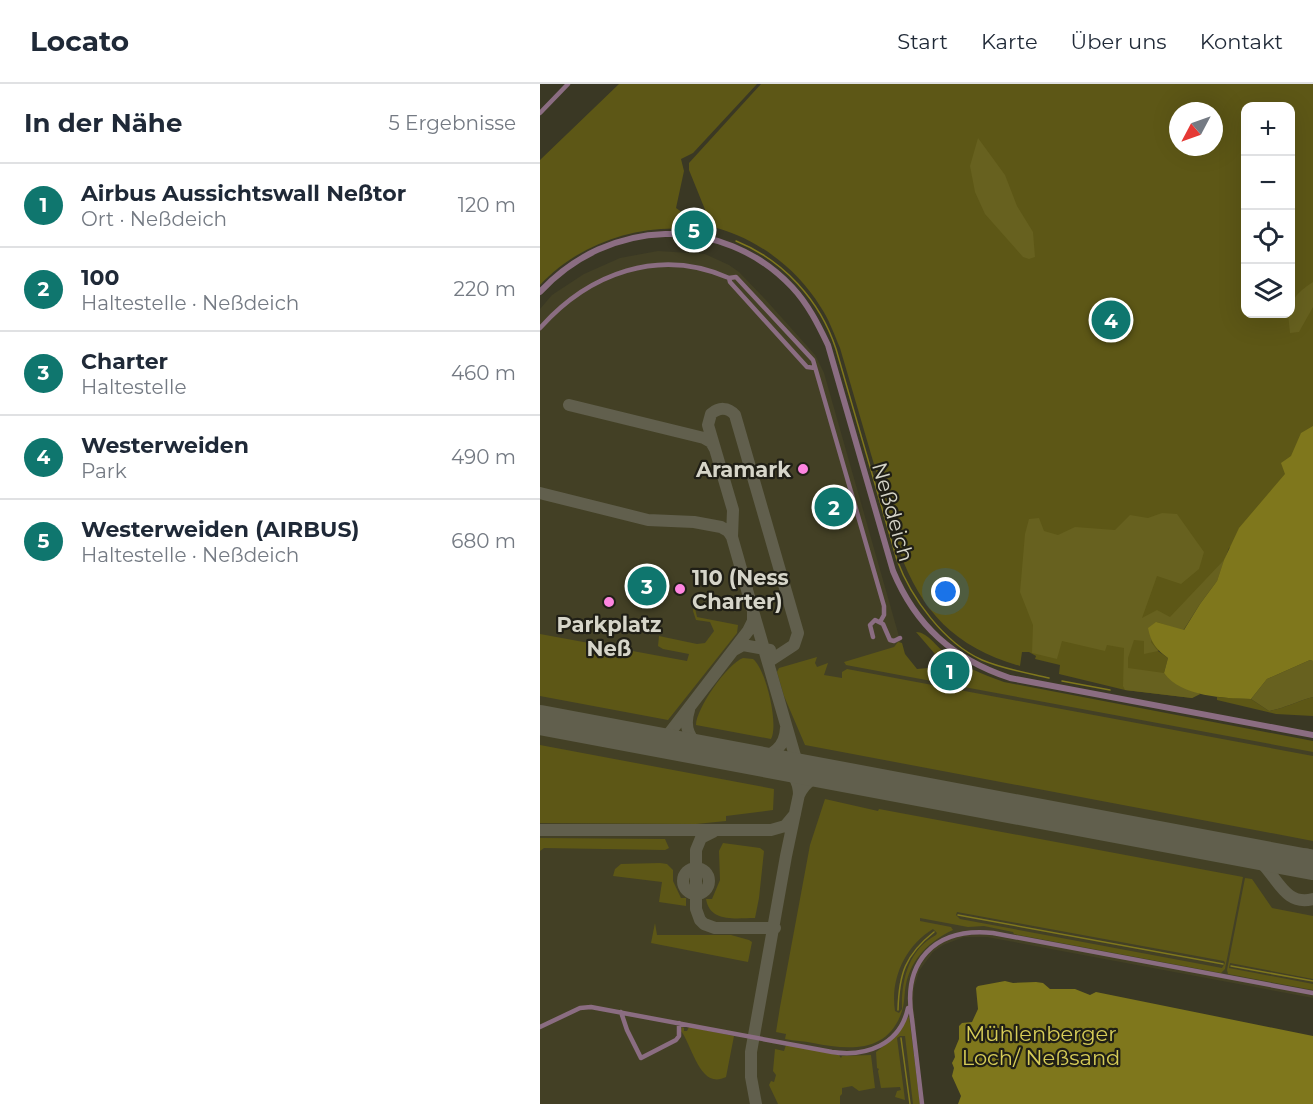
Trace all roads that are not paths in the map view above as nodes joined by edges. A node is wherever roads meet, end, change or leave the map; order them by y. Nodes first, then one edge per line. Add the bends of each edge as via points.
1 (568, 84) edge
2 (540, 113) edge
3 (729, 278) junction
4 (540, 292) edge
5 (540, 328) edge
6 (815, 368) junction
7 (880, 622) junction
8 (873, 637) dead end
9 (900, 638) dead end
10 (1313, 735) edge
11 (1313, 993) edge
12 (908, 1008) junction
13 (621, 1012) junction
14 (679, 1023) junction
15 (540, 1027) edge
16 (922, 1104) edge

1 - 2 street
3 - 5 street via 686,266 632,269 586,288
3 - 6 street via 807,367
3 - 6 street via 736,277 808,353
4 - 10 street, Neßdeich via 586,255 634,237 693,235 747,253 791,287 817,322 828,345 896,578 914,610 947,646 975,664 1010,678
6 - 7 street via 884,606
7 - 8 street via 870,625
7 - 9 street via 890,640
11 - 12 street via 975,932 950,937 927,952 912,978
12 - 14 street via 901,1025 887,1041 860,1053 832,1052
12 - 16 street
13 - 14 street
13 - 14 street via 641,1058 676,1040
13 - 15 street via 587,1007

